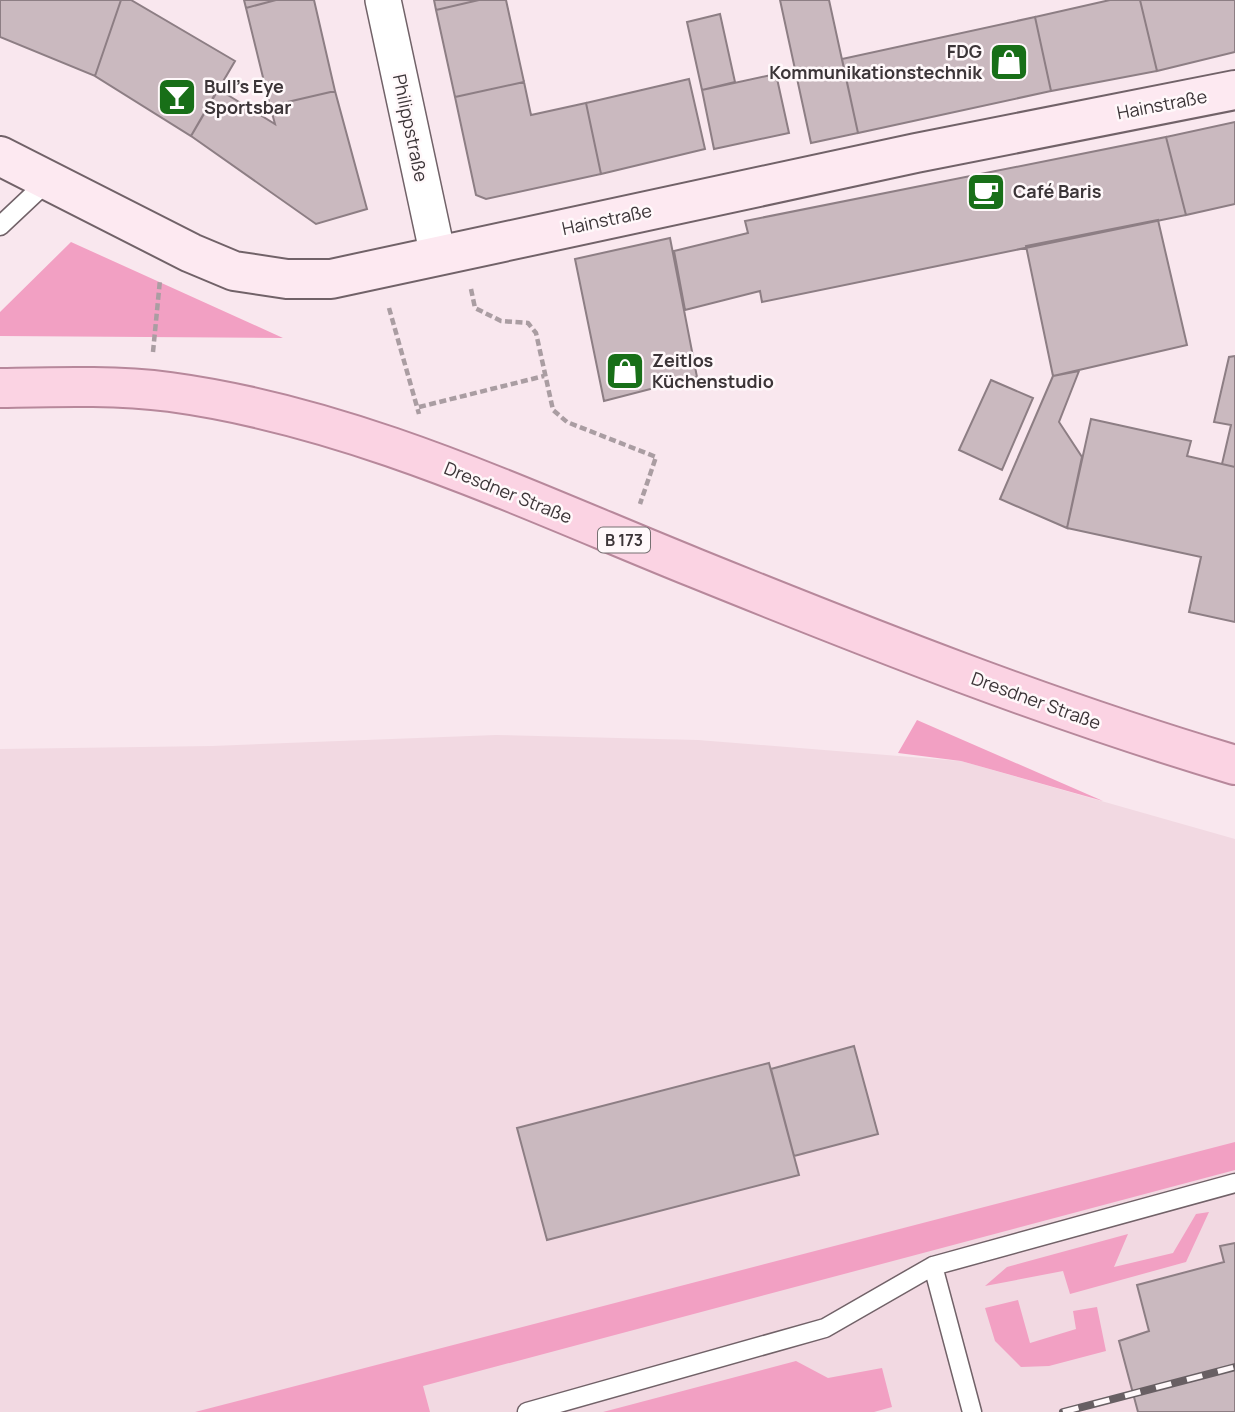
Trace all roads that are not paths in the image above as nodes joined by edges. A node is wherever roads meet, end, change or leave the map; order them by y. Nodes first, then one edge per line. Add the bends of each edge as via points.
1 (383, 0) edge
2 (1235, 90) edge
3 (0, 156) edge
4 (50, 179) junction
5 (0, 226) edge
6 (438, 256) junction
7 (0, 388) edge
8 (1235, 765) edge
9 (1235, 1183) edge
10 (933, 1266) junction
11 (527, 1412) edge
12 (972, 1412) edge

1 - 6 street, Philippstraße
2 - 6 street, Hainstraße
3 - 4 street, Hainstraße
4 - 5 lane
4 - 6 street, Hainstraße via 234,271 287,279 331,279
7 - 8 main road, Dresdner Straße / B 173 via 64,386 167,392 296,416 422,458 1007,692
9 - 10 lane
10 - 11 lane via 825,1328
10 - 12 lane

